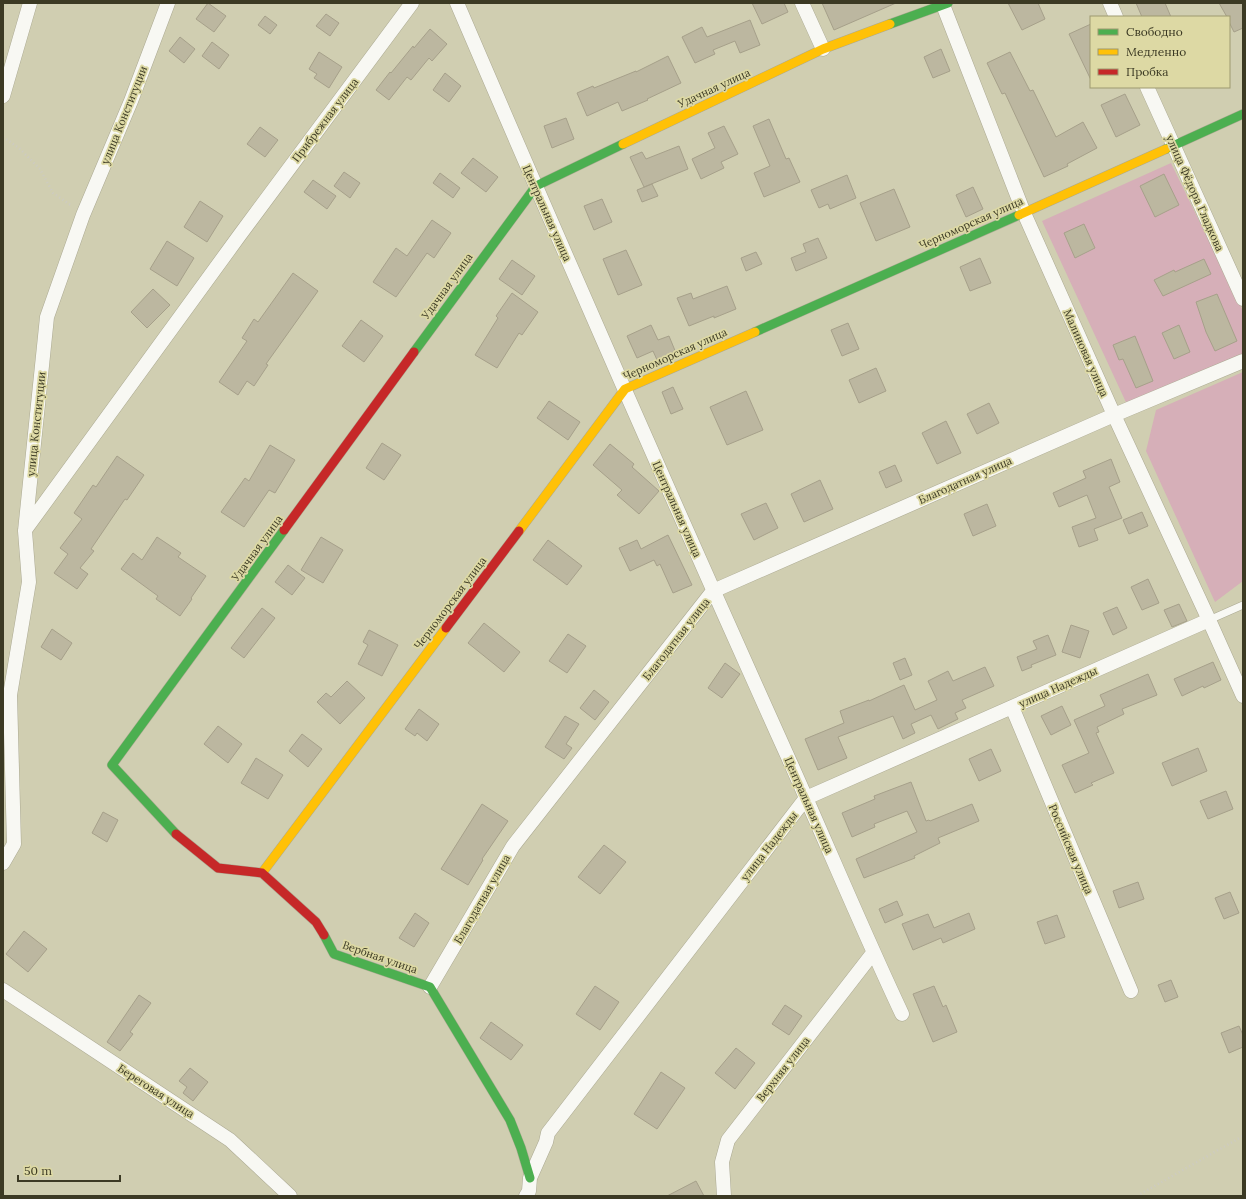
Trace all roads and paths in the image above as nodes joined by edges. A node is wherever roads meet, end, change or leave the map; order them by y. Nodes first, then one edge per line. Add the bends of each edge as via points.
1 (30, 3) edge
2 (168, 3) edge
3 (412, 3) edge
4 (457, 3) edge
5 (802, 3) edge
6 (1110, 3) edge
7 (946, 4) edge
8 (1116, 16) edge
9 (824, 49) junction
10 (1147, 88) edge
11 (3, 96) edge
12 (1243, 114) edge
13 (3, 137) edge
14 (1173, 146) junction
15 (536, 186) junction
16 (1024, 213) junction
17 (84, 215) junction
18 (1243, 299) edge
19 (1243, 361) edge
20 (624, 389) junction
21 (1114, 415) junction
22 (25, 531) junction
23 (714, 592) junction
24 (1243, 605) edge
25 (1209, 620) junction
26 (1243, 696) edge
27 (1012, 707) junction
28 (806, 798) junction
29 (3, 863) edge
30 (262, 873) junction
31 (874, 952) junction
32 (430, 987) junction
33 (1131, 991) dead end
34 (9, 994) edge
35 (902, 1014) dead end
36 (1243, 1136) edge
37 (530, 1178) junction
38 (290, 1196) edge
39 (526, 1196) edge
40 (724, 1196) edge
41 (1137, 1196) edge

1 - 11 street
2 - 17 street, улица Конституции
3 - 22 street, Прибрежная улица
4 - 15 street, Центральная улица
5 - 9 street
6 - 8 street
7 - 9 street, Удачная улица
7 - 16 street, Малиновая улица
9 - 15 street, Удачная улица
10 - 14 street, улица Фёдора Гладкова
12 - 14 street, Черноморская улица
13 - 17 path via 19,148 40,169 54,193
14 - 16 street, Черноморская улица
14 - 18 street, улица Фёдора Гладкова
15 - 20 street, Центральная улица
15 - 30 street, Удачная улица via 112,765 171,830 218,868
16 - 20 street, Черноморская улица
16 - 21 street, Малиновая улица
17 - 22 street, улица Конституции via 47,317
19 - 21 street, Благодатная улица
20 - 23 street, Центральная улица
20 - 30 street, Черноморская улица
21 - 23 street, Благодатная улица
21 - 25 street, Малиновая улица
22 - 29 street, улица Конституции via 29,582 10,695 14,844
23 - 28 street, Центральная улица
23 - 32 street, Благодатная улица via 513,846
24 - 25 lane
25 - 26 street, Малиновая улица
25 - 27 street, улица Надежды
27 - 28 street, улица Надежды
27 - 33 street, Российская улица
28 - 31 street, Центральная улица
28 - 37 street, улица Надежды via 548,1133
30 - 32 street, Вербная улица via 316,922 334,954
31 - 35 street, Центральная улица
31 - 40 street, Верхняя улица via 728,1140 722,1162
32 - 37 street via 510,1120
34 - 38 street, Береговая улица via 230,1140
36 - 41 path
37 - 39 street, улица Надежды

